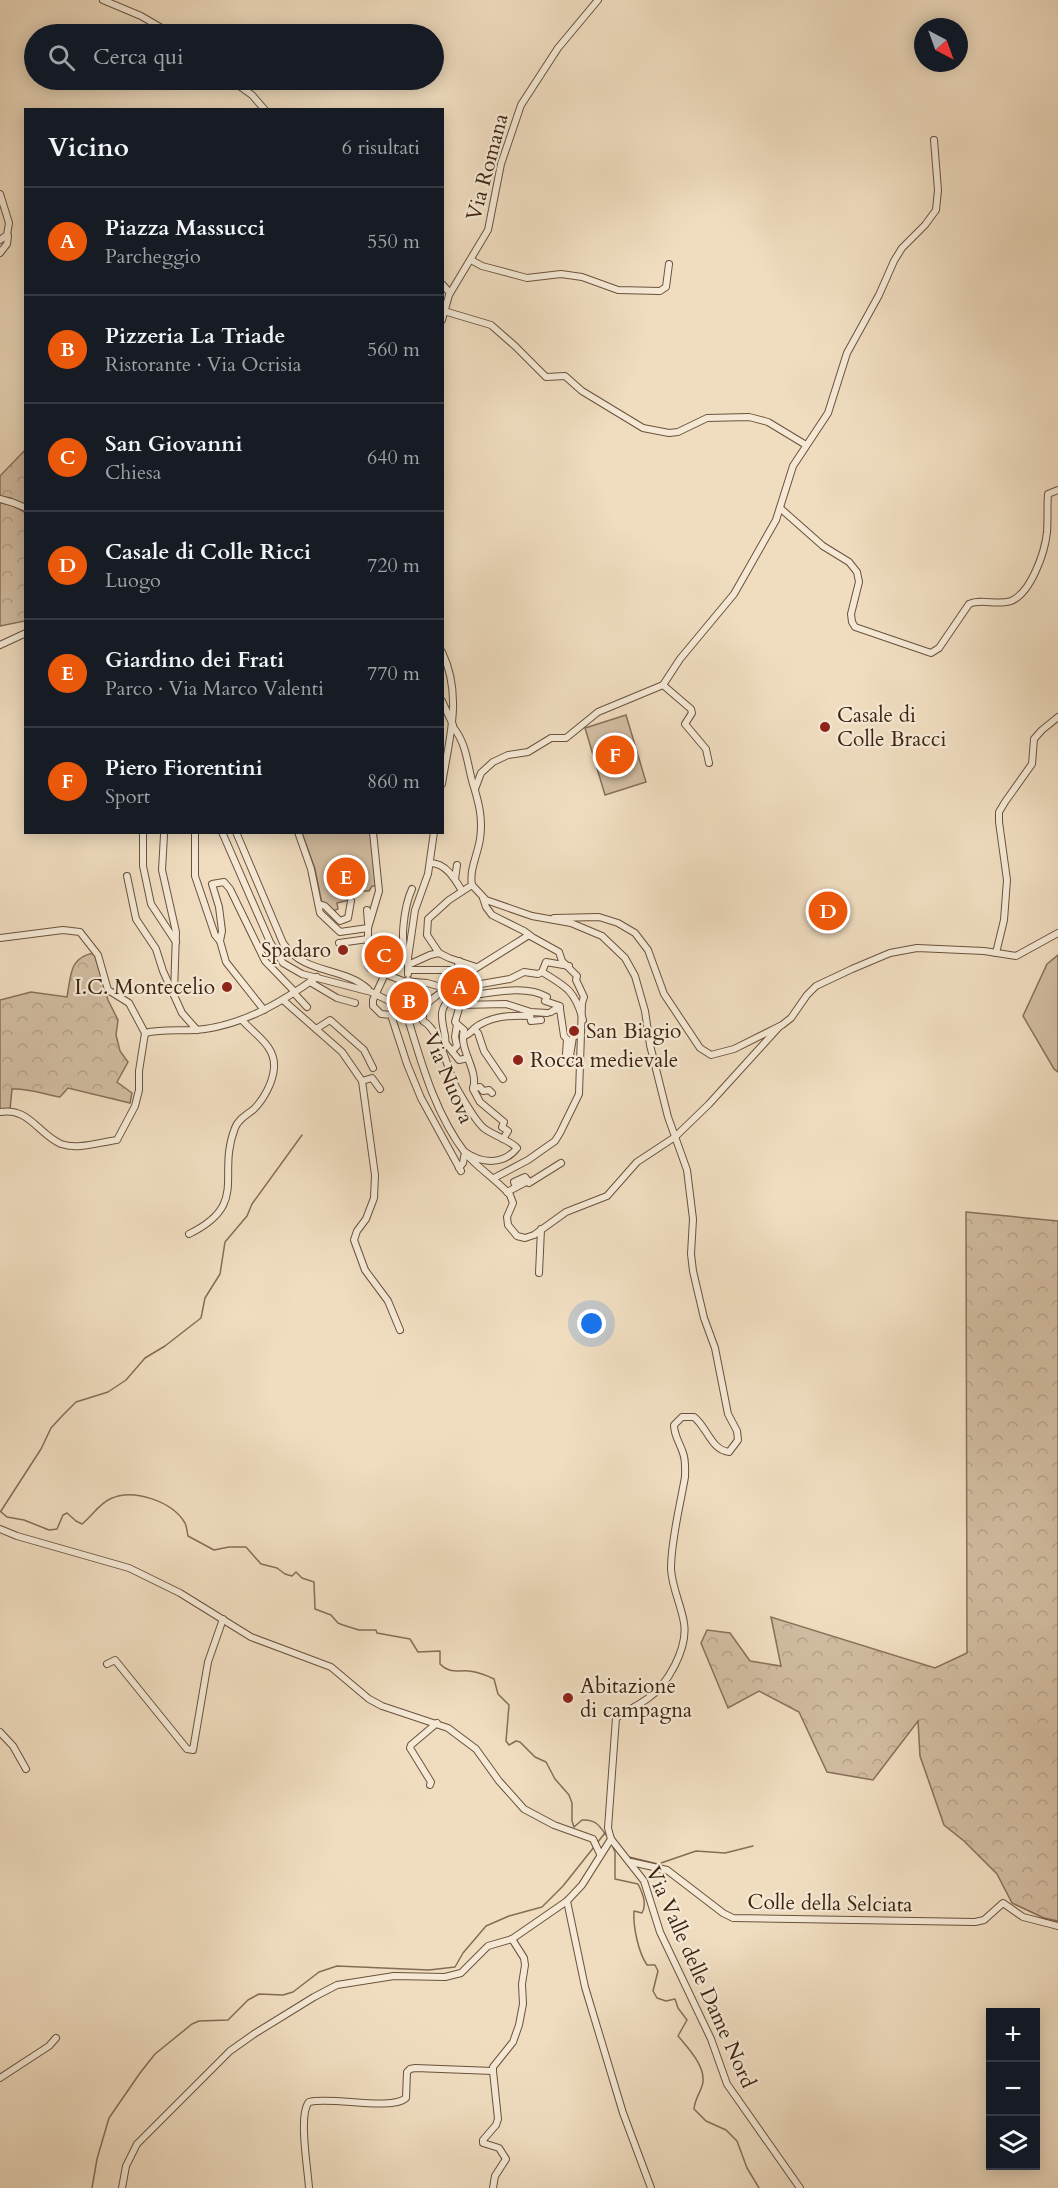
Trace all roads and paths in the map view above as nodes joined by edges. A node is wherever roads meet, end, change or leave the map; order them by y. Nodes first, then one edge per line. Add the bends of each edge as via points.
1 (103, 0) edge
2 (598, 0) edge
3 (155, 24) edge
4 (245, 90) edge
5 (263, 108) edge
6 (934, 140) dead end
7 (0, 194) edge
8 (7, 235) junction
9 (0, 240) edge
10 (0, 253) edge
11 (471, 260) junction
12 (669, 264) dead end
13 (444, 286) edge
14 (450, 293) junction
15 (444, 311) joint
16 (806, 445) junction
17 (1058, 490) edge
18 (0, 499) edge
19 (24, 507) edge
20 (780, 508) junction
21 (24, 634) edge
22 (0, 645) edge
23 (444, 658) edge
24 (663, 685) junction
25 (444, 706) edge
26 (1058, 717) edge
27 (453, 726) junction
28 (709, 763) dead end
29 (444, 773) edge
30 (475, 789) junction
31 (143, 834) edge
32 (195, 834) edge
33 (223, 834) edge
34 (237, 834) edge
35 (299, 834) edge
36 (373, 834) edge
37 (434, 834) edge
38 (164, 836) dead end
39 (430, 863) junction
40 (457, 866) dead end
41 (127, 876) dead end
42 (455, 879) junction
43 (471, 885) junction
44 (412, 889) dead end
45 (462, 891) junction
46 (483, 898) junction
47 (351, 901) dead end
48 (319, 904) junction
49 (368, 910) dead end
50 (549, 919) junction
51 (342, 920) junction
52 (369, 927) junction
53 (341, 932) junction
54 (1058, 933) edge
55 (529, 935) junction
56 (0, 938) edge
57 (368, 939) junction
58 (220, 941) junction
59 (176, 942) junction
60 (339, 943) dead end
61 (439, 953) junction
62 (996, 953) junction
63 (459, 961) junction
64 (569, 966) junction
65 (476, 967) junction
66 (457, 970) junction
67 (407, 972) junction
68 (542, 972) junction
69 (385, 974) junction
70 (318, 977) junction
71 (462, 977) junction
72 (310, 982) junction
73 (444, 987) junction
74 (294, 992) junction
75 (373, 993) junction
76 (489, 993) junction
77 (174, 995) junction
78 (457, 996) junction
79 (283, 1000) junction
80 (354, 1003) dead end
81 (489, 1004) junction
82 (460, 1005) junction
83 (307, 1007) dead end
84 (559, 1007) junction
85 (405, 1009) junction
86 (264, 1010) junction
87 (531, 1014) junction
88 (242, 1020) junction
89 (541, 1020) dead end
90 (583, 1023) junction
91 (457, 1024) junction
92 (778, 1027) junction
93 (316, 1029) junction
94 (474, 1029) junction
95 (197, 1030) junction
96 (145, 1033) junction
97 (464, 1036) junction
98 (453, 1050) junction
99 (468, 1058) junction
100 (373, 1068) dead end
101 (503, 1079) dead end
102 (362, 1081) junction
103 (473, 1088) junction
104 (380, 1089) dead end
105 (492, 1093) dead end
106 (0, 1112) edge
107 (675, 1137) junction
108 (503, 1139) junction
109 (465, 1152) junction
110 (561, 1163) dead end
111 (494, 1178) junction
112 (507, 1192) junction
113 (541, 1229) junction
114 (189, 1234) dead end
115 (539, 1274) dead end
116 (400, 1330) dead end
117 (0, 1529) edge
118 (223, 1619) junction
119 (107, 1664) dead end
120 (437, 1723) junction
121 (0, 1732) edge
122 (26, 1769) dead end
123 (430, 1785) dead end
124 (594, 1839) junction
125 (611, 1839) junction
126 (600, 1854) junction
127 (631, 1862) junction
128 (567, 1901) junction
129 (1058, 1926) edge
130 (512, 1939) junction
131 (56, 2038) dead end
132 (493, 2071) junction
133 (0, 2078) edge
134 (122, 2188) edge
135 (309, 2188) edge
136 (493, 2188) edge
137 (651, 2188) edge
138 (800, 2188) edge

1 - 3 street
2 - 11 street, Via Romana via 553,55 519,108 501,165 489,228
4 - 5 street
6 - 16 street via 936,210 896,258 846,356 828,412
7 - 8 street via 9,221
8 - 9 street
8 - 10 street via 7,244
11 - 12 street via 527,278 574,275 614,289 660,291 666,287
11 - 14 street, Via Romana
13 - 14 street
14 - 15 street, Via Romana
15 - 16 street via 490,326 546,377 565,376 582,391 643,428 678,432 707,418 749,417 768,422
16 - 20 street via 791,471
17 - 20 street via 1048,494 1044,547 1024,590 1007,602 969,604 939,648 931,653 855,627 851,614 859,582 857,572
18 - 19 street
20 - 24 street via 736,592
21 - 22 street
23 - 27 street via 452,682
24 - 28 street via 691,709 685,724 706,749
24 - 30 street via 598,712 566,738 551,738 528,752 493,762 481,773
25 - 27 street
26 - 62 street via 1034,739 1031,766 999,812 1007,880
27 - 29 street
27 - 30 street via 467,756
30 - 43 street via 481,829
31 - 59 street via 143,866 151,904
32 - 58 street via 195,876
33 - 70 street via 276,954 292,969
34 - 75 street via 290,953 303,962 358,981
35 - 48 street
36 - 52 street via 379,891
37 - 39 street
38 - 59 street via 162,870
39 - 42 street via 440,865
39 - 67 street via 415,910
40 - 42 street
41 - 77 street via 135,919 156,949
42 - 45 street
43 - 45 street
43 - 46 street
44 - 67 street via 406,905 404,935
45 - 61 street via 428,919 426,935
46 - 50 street
46 - 55 street via 490,913
47 - 51 street via 348,918
48 - 51 street
48 - 53 street via 320,913
49 - 52 street
50 - 92 street via 599,917 637,935 648,950 664,993 706,1054 726,1052
50 - 107 street via 587,928 611,943 625,958 642,995 650,1045
51 - 53 street
52 - 53 street
52 - 57 street
54 - 62 street via 1019,955
55 - 64 street via 559,952
55 - 65 street
56 - 96 street via 63,930 80,932 99,957 108,990 129,1003
57 - 60 street
57 - 69 street via 368,965
58 - 74 street via 219,907 212,884 220,881 230,889 265,961
58 - 86 street via 226,962
59 - 77 street
61 - 63 street
61 - 67 street
62 - 92 street via 913,948 890,953 816,986
63 - 65 street
63 - 66 street
64 - 68 street via 546,962
64 - 90 street via 584,994
65 - 71 street
66 - 67 street
66 - 71 street
67 - 69 street
67 - 73 street
67 - 85 street
68 - 78 street via 524,972 510,980 466,987
68 - 90 street via 571,992
69 - 75 street
70 - 72 street
70 - 75 street
71 - 73 street
72 - 74 street
72 - 80 street
73 - 78 street
73 - 108 street via 423,1010 423,1021 429,1023 456,1087 477,1121
74 - 79 street
74 - 83 street
75 - 85 street
75 - 109 street via 373,1006 381,1014 391,1015 421,1098 460,1169
76 - 78 street
76 - 81 street
76 - 84 street via 540,992 547,997 545,1001
77 - 95 street via 184,1016
78 - 82 street via 453,1002
78 - 98 street via 445,1003 442,1010 446,1044
79 - 86 street
79 - 93 street
81 - 82 street
81 - 87 street via 506,1004
82 - 91 street
84 - 87 street
84 - 90 street via 569,1062 573,1037 580,1034
85 - 109 street, Via Nuova via 431,1088
86 - 88 street
87 - 89 street via 531,1021
87 - 94 street via 505,1016
88 - 95 street
88 - 114 street via 268,1046 274,1060 273,1077 255,1108 234,1128 227,1159 228,1191 219,1212 205,1226
90 - 111 street via 579,1094 560,1133 528,1160
91 - 97 street via 464,1030
91 - 98 street via 457,1046
92 - 107 street
93 - 100 street via 330,1020 364,1050
93 - 102 street via 342,1052
94 - 97 street
94 - 101 street
95 - 96 street
96 - 106 street via 140,1089 117,1140 85,1145 61,1143 21,1114
97 - 99 street
98 - 99 street via 459,1060
99 - 103 street
102 - 104 street via 372,1078
102 - 116 street via 375,1175 374,1198 354,1240 365,1270 388,1301
103 - 105 street
103 - 108 street via 480,1102 504,1122 502,1127 508,1131
107 - 113 street via 637,1162 609,1195 566,1212
107 - 125 street via 690,1187 695,1282 738,1440 729,1452 723,1451 694,1417 682,1417 674,1425 686,1464 671,1566 685,1626 684,1640 656,1692 616,1718 608,1818
108 - 109 street via 517,1148 509,1156 494,1161
109 - 111 street, Via Nuova
110 - 112 street
111 - 112 street, Via Nuova
112 - 113 street via 513,1203 507,1222 513,1233 525,1238
113 - 115 street
117 - 118 street via 129,1568
118 - 119 street via 208,1662 193,1750 187,1749 115,1660
118 - 120 street via 251,1637 331,1667 382,1706
120 - 123 street via 410,1748
120 - 124 street via 476,1749 524,1809
121 - 122 street
124 - 125 street
124 - 126 street
125 - 126 street
125 - 127 street, Via Valle delle Dame Nord
126 - 128 street via 582,1885
127 - 129 street, Colle della Selciata via 667,1870 733,1918 975,1922 984,1920 1003,1903 1023,1917
127 - 138 street, Via Valle delle Dame Nord via 644,1881 660,1932 711,2039 727,2084
128 - 130 street
128 - 137 street via 585,1987 623,2113
130 - 132 street via 524,1958 523,2004 513,2042
130 - 134 street via 488,1946 453,1976 394,1976 337,1985 254,2034 230,2051 137,2144 126,2166
131 - 133 street
132 - 135 street via 415,2068 407,2072 403,2101 309,2102 304,2126
132 - 136 street via 498,2119 483,2143 499,2148 506,2159 495,2176

